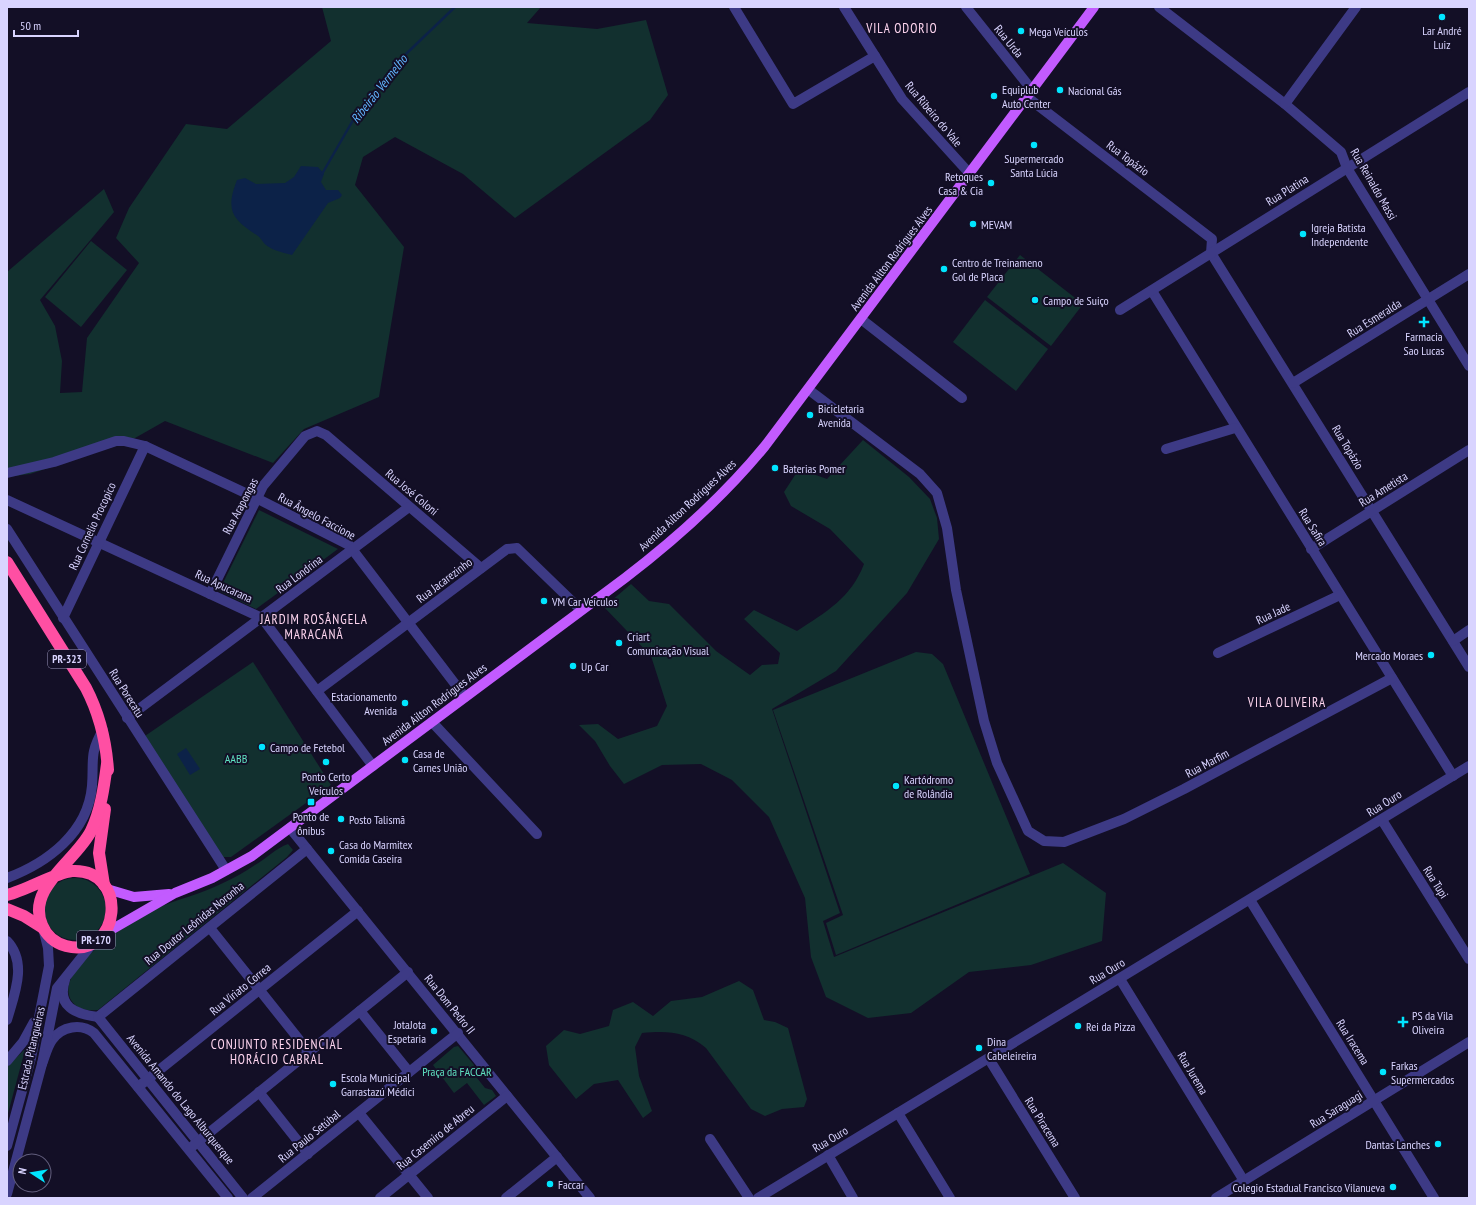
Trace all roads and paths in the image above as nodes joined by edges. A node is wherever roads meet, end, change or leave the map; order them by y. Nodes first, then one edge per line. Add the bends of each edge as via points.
1 (734, 7) edge
2 (844, 7) edge
3 (966, 7) edge
4 (1094, 7) edge
5 (1159, 7) edge
6 (1356, 7) edge
7 (875, 56) junction
8 (1469, 92) edge
9 (1030, 94) junction
10 (1285, 104) junction
11 (1347, 168) junction
12 (970, 174) junction
13 (1212, 239) junction
14 (1222, 246) junction
15 (1211, 253) junction
16 (1469, 274) edge
17 (1152, 291) junction
18 (1428, 300) junction
19 (1120, 310) dead end
20 (862, 318) junction
21 (1469, 366) edge
22 (1293, 383) junction
23 (809, 390) junction
24 (962, 398) dead end
25 (1235, 428) junction
26 (326, 435) joint
27 (145, 446) junction
28 (1166, 449) dead end
29 (1469, 450) edge
30 (7, 473) edge
31 (256, 498) junction
32 (7, 500) edge
33 (409, 507) junction
34 (1372, 512) junction
35 (7, 529) edge
36 (99, 543) junction
37 (1311, 549) junction
38 (354, 550) junction
39 (7, 562) edge
40 (481, 568) junction
41 (210, 594) junction
42 (1340, 595) junction
43 (581, 610) junction
44 (63, 618) junction
45 (262, 618) junction
46 (409, 623) junction
47 (1469, 630) edge
48 (1453, 641) junction
49 (1218, 653) dead end
50 (1469, 667) edge
51 (1392, 678) junction
52 (317, 691) junction
53 (465, 697) junction
54 (127, 718) junction
55 (432, 722) junction
56 (103, 730) junction
57 (107, 764) junction
58 (373, 766) junction
59 (1469, 766) edge
60 (1453, 776) junction
61 (1382, 820) junction
62 (290, 828) junction
63 (537, 834) dead end
64 (307, 849) junction
65 (226, 870) junction
66 (7, 878) edge
67 (54, 878) junction
68 (106, 887) junction
69 (175, 893) junction
70 (7, 895) edge
71 (1250, 900) junction
72 (7, 909) edge
73 (358, 911) junction
74 (43, 928) junction
75 (210, 928) junction
76 (104, 934) junction
77 (7, 941) edge
78 (94, 942) junction
79 (1469, 959) edge
80 (408, 972) junction
81 (68, 973) junction
82 (1120, 979) junction
83 (259, 989) junction
84 (40, 1007) junction
85 (360, 1011) junction
86 (98, 1017) junction
87 (7, 1020) edge
88 (458, 1034) junction
89 (1469, 1042) edge
90 (309, 1052) junction
91 (989, 1059) junction
92 (7, 1061) edge
93 (42, 1064) junction
94 (410, 1072) junction
95 (148, 1080) junction
96 (138, 1087) junction
97 (259, 1092) junction
98 (507, 1096) junction
99 (1375, 1101) junction
100 (898, 1112) junction
101 (359, 1113) junction
102 (710, 1139) dead end
103 (198, 1141) junction
104 (7, 1146) edge
105 (189, 1149) junction
106 (308, 1154) junction
107 (828, 1155) junction
108 (557, 1157) junction
109 (410, 1174) junction
110 (1244, 1181) junction
111 (7, 1194) edge
112 (228, 1198) edge
113 (243, 1198) edge
114 (252, 1198) edge
115 (380, 1198) edge
116 (428, 1198) edge
117 (506, 1198) edge
118 (590, 1198) edge
119 (749, 1198) edge
120 (758, 1198) edge
121 (853, 1198) edge
122 (950, 1198) edge
123 (1075, 1198) edge
124 (1216, 1198) edge
125 (1434, 1198) edge

1 - 7 street via 793,104
2 - 7 street, Rua Ribeiro do Vale
3 - 9 street, Rua Urda
4 - 9 main road, Avenida Ailton Rodrigues Alves
5 - 10 street, Rua Reinaldo Massi
6 - 10 street
7 - 12 street, Rua Ribeiro do Vale via 902,99
8 - 11 street, Rua Platina
9 - 12 main road, Avenida Ailton Rodrigues Alves
9 - 13 street, Rua Topázio
10 - 11 street, Rua Reinaldo Massi via 1341,152
11 - 14 street, Rua Platina
11 - 18 street, Rua Reinaldo Massi
12 - 20 main road, Avenida Ailton Rodrigues Alves
13 - 14 street, Rua Topázio
13 - 15 street
14 - 15 street, Rua Platina
15 - 17 street, Rua Platina
15 - 22 street, Rua Topázio
16 - 18 street, Rua Esmeralda
17 - 19 street, Rua Platina
17 - 25 street, Rua Safira
18 - 21 street, Rua Reinaldo Massi
18 - 22 street, Rua Esmeralda
20 - 23 main road, Avenida Ailton Rodrigues Alves
20 - 24 street
22 - 34 street, Rua Topázio
23 - 43 main road, Avenida Ailton Rodrigues Alves via 765,446 723,493 650,558
23 - 51 street, Rua Marfim via 920,474 937,493 947,528 958,598 984,721 997,763 1028,831 1044,841 1064,842 1124,819
25 - 28 street
25 - 37 street, Rua Safira
26 - 31 street, Rua Arapongas via 317,431 305,436
26 - 33 street, Rua José Coloni
27 - 30 street, Rua Ângelo Faccione via 116,441 54,462
27 - 31 street, Rua Ângelo Faccione
27 - 36 street, Rua Cornelio Procopico
29 - 34 street, Rua Ametista
31 - 38 street, Rua Ângelo Faccione via 345,542
31 - 41 street, Rua Arapongas
32 - 36 street, Rua Apucarana
33 - 38 street, Rua Londrina
33 - 40 street, Rua José Coloni
34 - 37 street, Rua Ametista
34 - 48 street, Rua Topázio
35 - 44 street, Rua Porecatu
36 - 41 street, Rua Apucarana
36 - 44 street, Rua Cornelio Procopico
37 - 42 street, Rua Safira
38 - 45 street, Rua Londrina
38 - 46 street, Rua Ângelo Faccione
39 - 56 highway, PR-323 via 86,688
40 - 43 street, Rua Jacarezinho via 507,548 517,548
40 - 46 street, Rua Jacarezinho
41 - 45 street, Rua Apucarana
42 - 49 street, Rua Jade
42 - 51 street, Rua Safira
43 - 53 main road, Avenida Ailton Rodrigues Alves
44 - 54 street, Rua Porecatu
45 - 52 street, Rua Apucarana
45 - 54 street, Rua Londrina
46 - 52 street, Rua Jacarezinho
46 - 53 street, Rua Ângelo Faccione
47 - 48 street
48 - 50 street, Rua Topázio
51 - 60 street, Rua Safira
52 - 58 street, Rua Apucarana
53 - 55 main road, Avenida Ailton Rodrigues Alves
54 - 65 street, Rua Porecatu
55 - 58 main road, Avenida Ailton Rodrigues Alves
55 - 63 street
56 - 57 highway, PR-323
56 - 66 street via 92,752 92,787 77,828 49,857
57 - 67 highway, PR-323 via 100,808 95,822 75,855
57 - 68 highway, PR-323 via 109,784 99,853 101,874
58 - 62 main road, Avenida Ailton Rodrigues Alves
59 - 60 street, Rua Ouro
60 - 61 street, Rua Ouro
61 - 71 street, Rua Ouro
61 - 79 street, Rua Tupi
62 - 64 street, Rua Dom Pedro II
62 - 65 main road, Avenida Ailton Rodrigues Alves via 252,856
64 - 73 street, Rua Dom Pedro II
64 - 75 street, Rua Doutor Leônidas Noronha
65 - 69 main road, Avenida Ailton Rodrigues Alves
67 - 68 highway via 65,873 81,872 90,874
67 - 70 highway
67 - 74 highway via 41,894 38,905
68 - 69 main road via 134,897
68 - 76 highway, PR-170 via 113,910
69 - 76 main road
71 - 82 street, Rua Ouro
71 - 99 street, Rua Iracema
72 - 74 highway, PR-170
73 - 80 street, Rua Dom Pedro II
73 - 83 street, Rua Viriato Correa
74 - 78 highway, PR-170 via 52,938 65,945 76,947
74 - 84 street, Estrada Pitangueiras via 49,966
75 - 83 street
75 - 86 street, Rua Doutor Leônidas Noronha
76 - 78 highway, PR-170
77 - 87 street via 16,955 18,975
78 - 81 street, Estrada Pitangueiras
80 - 85 street
80 - 88 street, Rua Dom Pedro II
81 - 86 street via 63,987 67,1006 76,1013
81 - 93 street, Estrada Pitangueiras via 57,988
82 - 91 street, Rua Ouro
82 - 110 street, Rua Jurema
83 - 90 street
83 - 95 street, Rua Viriato Correa
84 - 92 street via 23,1042
84 - 104 street, Estrada Pitangueiras via 30,1058
85 - 90 street
85 - 94 street
86 - 95 street, Avenida Amando do Lago Alburquerque
88 - 94 street, Rua Paulo Setúbal
88 - 98 street, Rua Dom Pedro II
89 - 99 street, Rua Saraguagi
90 - 97 street
91 - 100 street, Rua Ouro
91 - 123 street, Rua Piracema
93 - 96 street via 52,1041 62,1031 76,1026 87,1028 94,1033
93 - 111 street, Estrada Pitangueiras
94 - 101 street, Rua Paulo Setúbal
95 - 96 street, Rua Viriato Correa
95 - 103 street, Avenida Amando do Lago Alburquerque
96 - 105 street
97 - 103 street
97 - 106 street
98 - 108 street, Rua Dom Pedro II
98 - 109 street, Rua Casemiro de Abreu
99 - 110 street, Rua Saraguagi
99 - 125 street, Rua Iracema
100 - 107 street, Rua Ouro
100 - 122 street
101 - 106 street, Rua Paulo Setúbal
101 - 109 street
102 - 119 street
103 - 105 street
103 - 113 street, Avenida Amando do Lago Alburquerque
105 - 112 street
106 - 114 street, Rua Paulo Setúbal
107 - 120 street, Rua Ouro
107 - 121 street
108 - 117 street
108 - 118 street, Rua Dom Pedro II
109 - 115 street, Rua Casemiro de Abreu
109 - 116 street
110 - 124 street, Rua Saraguagi

